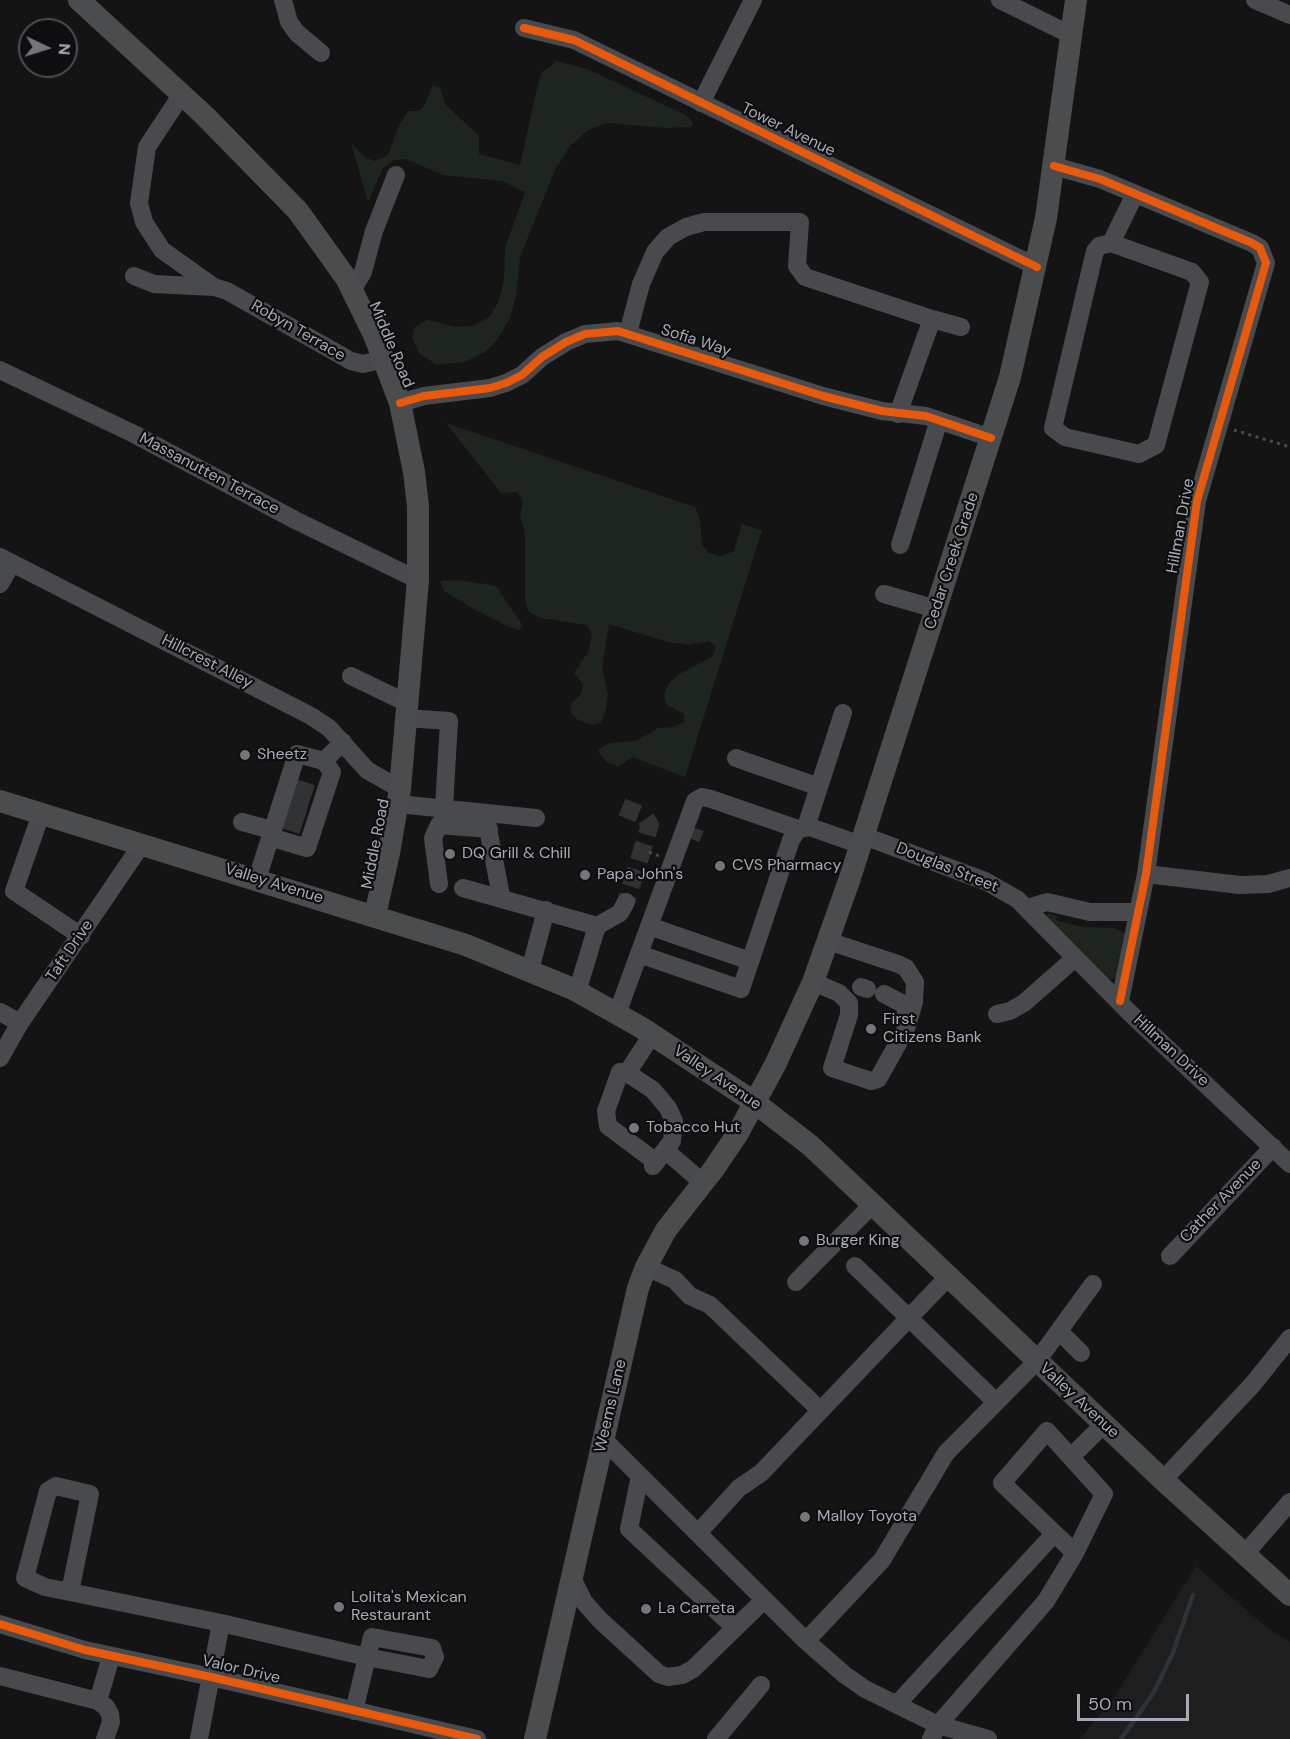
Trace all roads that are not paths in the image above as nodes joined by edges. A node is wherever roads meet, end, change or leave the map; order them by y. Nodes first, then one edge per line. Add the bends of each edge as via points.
1 (79, 0) edge
2 (283, 0) edge
3 (753, 0) edge
4 (1000, 0) edge
5 (1076, 0) edge
6 (1255, 0) edge
7 (1290, 15) edge
8 (524, 28) dead end
9 (1071, 35) junction
10 (321, 53) dead end
11 (182, 94) junction
12 (701, 103) junction
13 (1053, 166) junction
14 (396, 175) dead end
15 (1135, 194) junction
16 (1111, 243) junction
17 (1037, 267) junction
18 (134, 276) dead end
19 (214, 287) junction
20 (352, 290) junction
21 (932, 319) junction
22 (962, 327) dead end
23 (628, 333) junction
24 (384, 359) junction
25 (0, 369) edge
26 (400, 403) junction
27 (898, 414) junction
28 (939, 420) junction
29 (991, 438) junction
30 (900, 545) dead end
31 (6, 560) edge
32 (418, 580) junction
33 (0, 584) edge
34 (884, 594) dead end
35 (936, 609) junction
36 (351, 676) dead end
37 (407, 710) junction
38 (843, 713) dead end
39 (343, 742) junction
40 (736, 758) dead end
41 (324, 761) junction
42 (819, 788) junction
43 (399, 796) junction
44 (0, 801) edge
45 (726, 804) junction
46 (444, 808) junction
47 (282, 810) junction
48 (41, 813) junction
49 (536, 818) dead end
50 (487, 821) junction
51 (242, 822) dead end
52 (802, 828) junction
53 (863, 840) junction
54 (142, 844) junction
55 (1146, 874) junction
56 (1290, 878) edge
57 (257, 879) junction
58 (665, 881) junction
59 (439, 884) dead end
60 (463, 888) dead end
61 (501, 896) junction
62 (626, 902) tunnel mouth
63 (1027, 908) junction
64 (546, 910) junction
65 (1138, 912) junction
66 (375, 915) junction
67 (597, 926) junction
68 (649, 926) junction
69 (81, 936) junction
70 (828, 941) junction
71 (639, 954) junction
72 (1075, 958) junction
73 (750, 961) junction
74 (530, 970) junction
75 (813, 982) junction
76 (870, 990) dead end
77 (577, 992) junction
78 (1120, 1001) junction
79 (0, 1012) edge
80 (617, 1014) junction
81 (997, 1014) dead end
82 (20, 1023) junction
83 (907, 1024) junction
84 (652, 1035) junction
85 (0, 1058) edge
86 (627, 1073) junction
87 (754, 1102) junction
88 (1273, 1147) junction
89 (658, 1159) junction
90 (1290, 1164) edge
91 (702, 1182) junction
92 (872, 1205) junction
93 (1170, 1256) dead end
94 (855, 1266) dead end
95 (646, 1267) junction
96 (948, 1277) junction
97 (796, 1282) dead end
98 (1093, 1284) dead end
99 (907, 1318) junction
100 (1059, 1331) junction
101 (1290, 1338) edge
102 (1081, 1353) dead end
103 (1037, 1361) junction
104 (996, 1402) junction
105 (820, 1410) junction
106 (1104, 1424) junction
107 (604, 1440) junction
108 (1072, 1456) junction
109 (640, 1476) junction
110 (1163, 1480) junction
111 (1290, 1502) edge
112 (698, 1533) junction
113 (1054, 1534) junction
114 (1075, 1553) junction
115 (1244, 1555) junction
116 (572, 1578) junction
117 (69, 1592) junction
118 (1290, 1595) edge
119 (764, 1600) junction
120 (221, 1623) junction
121 (0, 1624) edge
122 (735, 1628) junction
123 (806, 1641) junction
124 (111, 1656) junction
125 (0, 1676) edge
126 (211, 1677) junction
127 (761, 1685) dead end
128 (98, 1701) junction
129 (897, 1704) junction
130 (354, 1711) junction
131 (935, 1732) edge
132 (105, 1739) edge
133 (199, 1739) edge
134 (477, 1739) edge
135 (535, 1739) edge
136 (716, 1739) edge
137 (988, 1739) edge

1 - 11 main road, Middle Road
2 - 10 street via 297,33
3 - 12 street
4 - 9 street
5 - 9 main road, Cedar Creek Grade
6 - 7 street
8 - 12 street, Tower Avenue via 574,40
9 - 13 main road, Cedar Creek Grade
11 - 19 street, Robyn Terrace via 147,147 139,202 144,222 162,250
11 - 20 main road, Middle Road via 298,211 333,256
12 - 17 street, Tower Avenue
13 - 15 street, Hillman Drive
13 - 17 main road, Cedar Creek Grade
14 - 20 street via 363,272
15 - 16 street
15 - 55 street, Hillman Drive via 1252,243 1264,255 1264,274 1197,501
16 - 16 street via 1192,272 1200,282 1156,445 1148,451 1131,453 1054,431 1095,251
17 - 29 main road, Cedar Creek Grade
18 - 19 street, Robyn Terrace via 154,284
19 - 24 street, Robyn Terrace via 241,297 351,362 363,364
20 - 24 main road, Middle Road
21 - 22 street
21 - 23 street via 805,277 797,266 800,222 704,222 668,237 655,252 641,284
21 - 27 street
23 - 26 street, Sofia Way via 585,334 542,357 522,375 490,388
23 - 27 street, Sofia Way via 823,396
24 - 26 main road, Middle Road
25 - 32 street, Massanutten Terrace
26 - 32 main road, Middle Road via 418,506
27 - 28 street, Sofia Way
28 - 29 street, Sofia Way
28 - 30 street
29 - 35 main road, Cedar Creek Grade
31 - 33 street
31 - 39 street, Hillcrest Alley via 299,709
32 - 37 main road, Middle Road
34 - 35 street
35 - 53 main road, Cedar Creek Grade
36 - 37 street
37 - 43 main road, Middle Road
37 - 46 street via 449,721
38 - 42 street
39 - 41 street
39 - 43 street, Hillcrest Alley via 367,770
40 - 42 street
41 - 47 street via 297,754
41 - 47 street via 332,772 313,811 307,848
42 - 52 street
43 - 46 street
43 - 66 main road, Middle Road
44 - 48 main road, Valley Avenue
45 - 52 street, Douglas Street
45 - 58 street via 714,802 706,806 684,856
45 - 58 street, Douglas Street via 706,797 695,801
46 - 50 street
47 - 51 street
47 - 57 street
48 - 54 main road, Valley Avenue
48 - 69 street via 14,891
49 - 50 street
50 - 59 street via 439,825 433,838
50 - 61 street
52 - 53 street, Douglas Street
52 - 73 street via 791,840
53 - 63 street, Douglas Street via 985,881
53 - 70 main road, Cedar Creek Grade
54 - 57 main road, Valley Avenue
54 - 69 street, Taft Drive
55 - 56 street via 1240,885
55 - 65 street, Hillman Drive
57 - 66 main road, Valley Avenue
58 - 68 street, Douglas Street
60 - 61 street
61 - 64 street
62 - 67 street via 620,913
63 - 65 street via 1056,902 1090,912
63 - 72 street, Douglas Street
64 - 67 street
64 - 74 street
65 - 78 street, Hillman Drive
66 - 74 main road, Valley Avenue
67 - 77 street
68 - 71 street, Douglas Street
68 - 73 street
69 - 82 street, Taft Drive
70 - 75 main road, Cedar Creek Grade
70 - 83 street via 906,968 915,982
71 - 73 street via 741,989
71 - 80 street, Douglas Street
72 - 78 street, Douglas Street
72 - 81 street via 1024,1003
74 - 77 main road, Valley Avenue
75 - 83 street via 839,993 849,1003 849,1015 832,1068 871,1081 878,1079
75 - 87 main road, Cedar Creek Grade
76 - 83 street via 905,1005
77 - 80 main road, Valley Avenue
78 - 88 street, Hillman Drive
79 - 82 street
80 - 84 main road, Valley Avenue
82 - 85 street, Taft Drive
84 - 86 street
84 - 87 main road, Valley Avenue
86 - 89 street via 653,1090 669,1108 675,1130
86 - 89 street via 620,1072 616,1077 606,1111 608,1126
87 - 91 main road, Weems Lane via 728,1148
87 - 92 main road, Valley Avenue via 811,1146
88 - 90 street, Hillman Drive
88 - 93 street, Cather Avenue
89 - 91 street
91 - 95 main road, Weems Lane via 666,1230
92 - 96 main road, Valley Avenue
92 - 97 street
94 - 99 street
95 - 105 street via 675,1280 690,1296 710,1305
95 - 107 main road, Weems Lane
96 - 99 street
96 - 103 main road, Valley Avenue
98 - 100 street
99 - 104 street
99 - 105 street
100 - 102 street
100 - 103 street
101 - 110 street via 1253,1384
103 - 104 street
103 - 106 main road, Valley Avenue
104 - 123 street via 946,1453 882,1560
105 - 112 street
106 - 108 street
106 - 110 main road, Valley Avenue
107 - 109 street
107 - 116 main road, Weems Lane
108 - 113 street via 1047,1431 1002,1483
108 - 114 street via 1104,1494
109 - 112 street
109 - 122 street via 630,1529
110 - 115 main road, Valley Avenue
111 - 115 street
112 - 119 street
113 - 114 street
113 - 129 street
114 - 131 street via 1038,1611
115 - 118 main road, Valley Avenue
116 - 122 street via 584,1602 659,1674 682,1676 693,1670
116 - 135 main road, Weems Lane
117 - 117 street via 25,1578 48,1491 56,1486 90,1494
117 - 120 street
119 - 122 street
119 - 123 street
120 - 126 street
120 - 130 street via 367,1657
121 - 124 street, Valor Drive
123 - 129 street via 856,1683
124 - 126 street, Valor Drive
124 - 128 street
125 - 128 street
126 - 130 street, Valor Drive
126 - 133 street
127 - 136 street
128 - 132 street via 110,1714
129 - 131 street
130 - 134 street, Valor Drive
131 - 137 street

